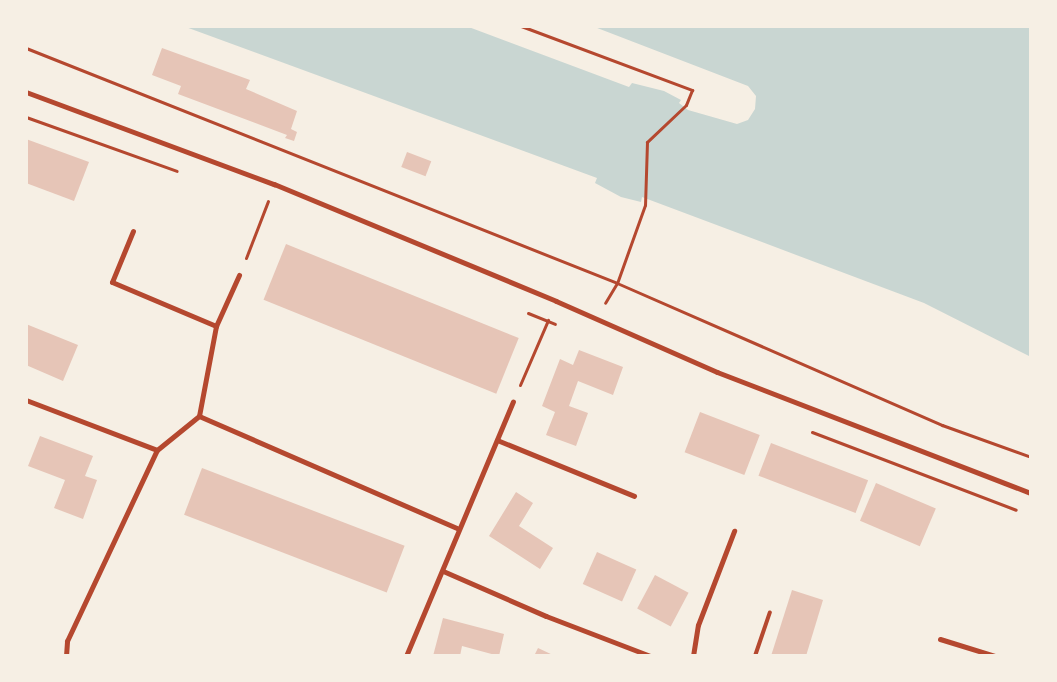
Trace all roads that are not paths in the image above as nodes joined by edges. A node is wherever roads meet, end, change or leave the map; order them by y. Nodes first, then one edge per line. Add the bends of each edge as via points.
1 (26, 92) edge
2 (133, 231) dead end
3 (239, 275) road end
4 (216, 326) junction
5 (26, 400) edge
6 (513, 402) road end
7 (199, 416) junction
8 (497, 440) junction
9 (157, 450) junction
10 (1031, 493) edge
11 (634, 496) dead end
12 (457, 528) junction
13 (734, 531) dead end
14 (443, 571) junction
15 (770, 612) dead end
16 (940, 639) dead end
17 (66, 656) edge
18 (406, 656) edge
19 (650, 656) edge
20 (693, 656) edge
21 (755, 656) edge
22 (995, 656) edge

1 - 10 street via 274,184 831,418
2 - 4 street via 112,282
3 - 4 street
4 - 7 street
5 - 9 street
6 - 8 street
7 - 9 street
7 - 12 street
8 - 11 street
8 - 12 street
9 - 17 street via 67,641
12 - 14 street
13 - 20 street via 698,625
14 - 18 street
14 - 19 street via 546,616
15 - 21 lane
16 - 22 street

